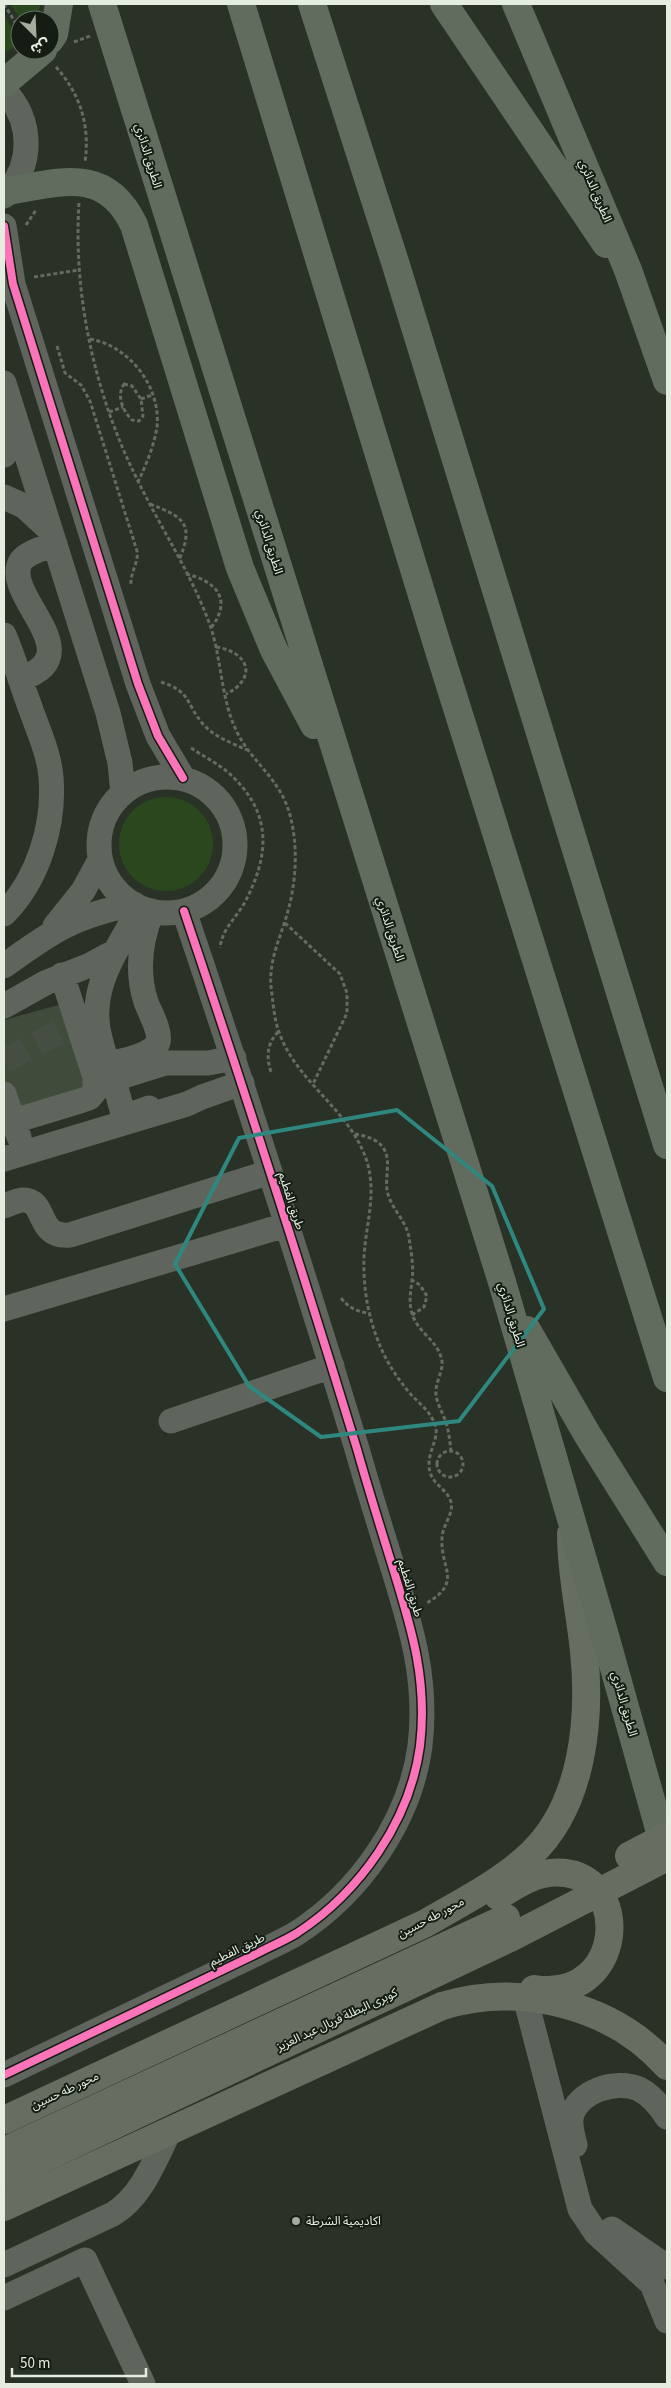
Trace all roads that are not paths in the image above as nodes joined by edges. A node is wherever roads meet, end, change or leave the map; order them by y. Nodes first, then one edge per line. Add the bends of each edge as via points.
1 (102, 4) edge
2 (241, 4) edge
3 (312, 4) edge
4 (444, 4) edge
5 (516, 4) edge
6 (33, 60) edge
7 (4, 83) edge
8 (4, 90) edge
9 (6, 194) edge
10 (14, 228) edge
11 (628, 270) junction
12 (667, 381) edge
13 (4, 383) edge
14 (14, 420) junction
15 (4, 455) edge
16 (4, 497) edge
17 (53, 537) junction
18 (4, 635) edge
19 (20, 679) junction
20 (337, 762) junction
21 (183, 778) junction
22 (123, 793) junction
23 (100, 860) junction
24 (142, 908) junction
25 (184, 911) junction
26 (4, 914) edge
27 (49, 933) junction
28 (116, 951) junction
29 (4, 966) edge
30 (62, 975) junction
31 (99, 989) junction
32 (4, 1006) edge
33 (73, 1024) junction
34 (234, 1058) junction
35 (242, 1083) junction
36 (4, 1094) edge
37 (202, 1097) junction
38 (9, 1122) edge
39 (667, 1145) edge
40 (14, 1156) edge
41 (270, 1172) junction
42 (4, 1206) edge
43 (286, 1225) junction
44 (502, 1282) junction
45 (4, 1309) edge
46 (332, 1366) junction
47 (667, 1378) edge
48 (171, 1421) dead end
49 (570, 1515) junction
50 (667, 1562) edge
51 (667, 1836) edge
52 (667, 1857) edge
53 (426, 1923) junction
54 (525, 1997) junction
55 (442, 2006) junction
56 (667, 2066) edge
57 (4, 2075) edge
58 (667, 2116) edge
59 (5, 2119) edge
60 (169, 2132) junction
61 (4, 2151) edge
62 (4, 2177) edge
63 (4, 2207) edge
64 (4, 2265) edge
65 (667, 2267) edge
66 (4, 2298) edge
67 (667, 2321) edge
68 (143, 2384) edge

1 - 20 highway, الطريق الدائري
2 - 47 highway
3 - 39 highway
4 - 11 highway via 595,230
5 - 11 highway, الطريق الدائري
6 - 7 highway
8 - 9 street via 14,100 23,118 27,137 26,157
9 - 20 highway via 99,186 114,195 126,209 134,225 256,611 293,688
10 - 21 street via 8,262 17,299 152,680 158,736
11 - 12 highway, الطريق الدائري
13 - 14 street
14 - 15 street
14 - 17 street
16 - 17 street via 24,506
17 - 19 street via 26,556 17,570 18,582 44,632 48,647 44,665
17 - 22 street via 111,722
18 - 19 street
19 - 26 street via 48,759 51,806 35,871
20 - 44 highway, الطريق الدائري
21 - 22 street via 151,778
21 - 25 street via 206,789 224,807 234,831 234,857 225,881 207,900
22 - 23 street via 102,823
23 - 24 street via 107,878 119,893
23 - 27 street via 72,906
24 - 25 street
24 - 27 street via 81,917
24 - 28 street
24 - 31 street via 142,988 159,1039 153,1051 114,1062 108,1060 96,1017
25 - 34 street, طريق الفطيم
27 - 29 street
28 - 30 street
28 - 31 street
30 - 32 street
30 - 33 street
31 - 33 street
33 - 38 street via 95,1077 95,1091 89,1098
34 - 35 street, طريق الفطيم
34 - 37 street via 208,1063 165,1063 123,1075 115,1084 122,1110 129,1114 186,1097
35 - 37 street
35 - 41 street, طريق الفطيم
36 - 38 street
37 - 40 street
38 - 40 street
41 - 42 street via 70,1235 58,1234 47,1228 37,1206 29,1201 19,1200
41 - 43 street, طريق الفطيم
43 - 45 street
43 - 46 street, طريق الفطيم
44 - 49 highway, الطريق الدائري
44 - 50 highway via 587,1434
46 - 48 street
46 - 57 street, طريق الفطيم via 418,1656 423,1702 420,1747 408,1792 390,1834 365,1872 333,1905 297,1933
49 - 52 highway, الطريق الدائري
49 - 53 main road, محور طه حسين via 573,1584 584,1652 586,1699 581,1747 570,1793 552,1828 531,1854
51 - 61 main road, كوبرى البطلة فريال عبد العزيز, bridge via 502,1920
52 - 62 main road, كوبرى البطلة فريال عبد العزيز, bridge via 512,1937
53 - 55 main road via 482,1903 542,1874 573,1875 589,1883 608,1910 609,1943 592,1972 579,1982 553,1990 481,1988
53 - 59 main road, محور طه حسين
54 - 55 main road via 482,1997
54 - 56 main road via 562,2003 598,2016 631,2034
54 - 67 street via 580,2209 596,2234 652,2284
55 - 60 main road
58 - 65 street via 652,2098 640,2090 611,2086 584,2099 571,2118 571,2127 589,2196 598,2212 623,2239
60 - 63 main road
60 - 64 street via 139,2190 125,2207
66 - 68 street via 85,2260

